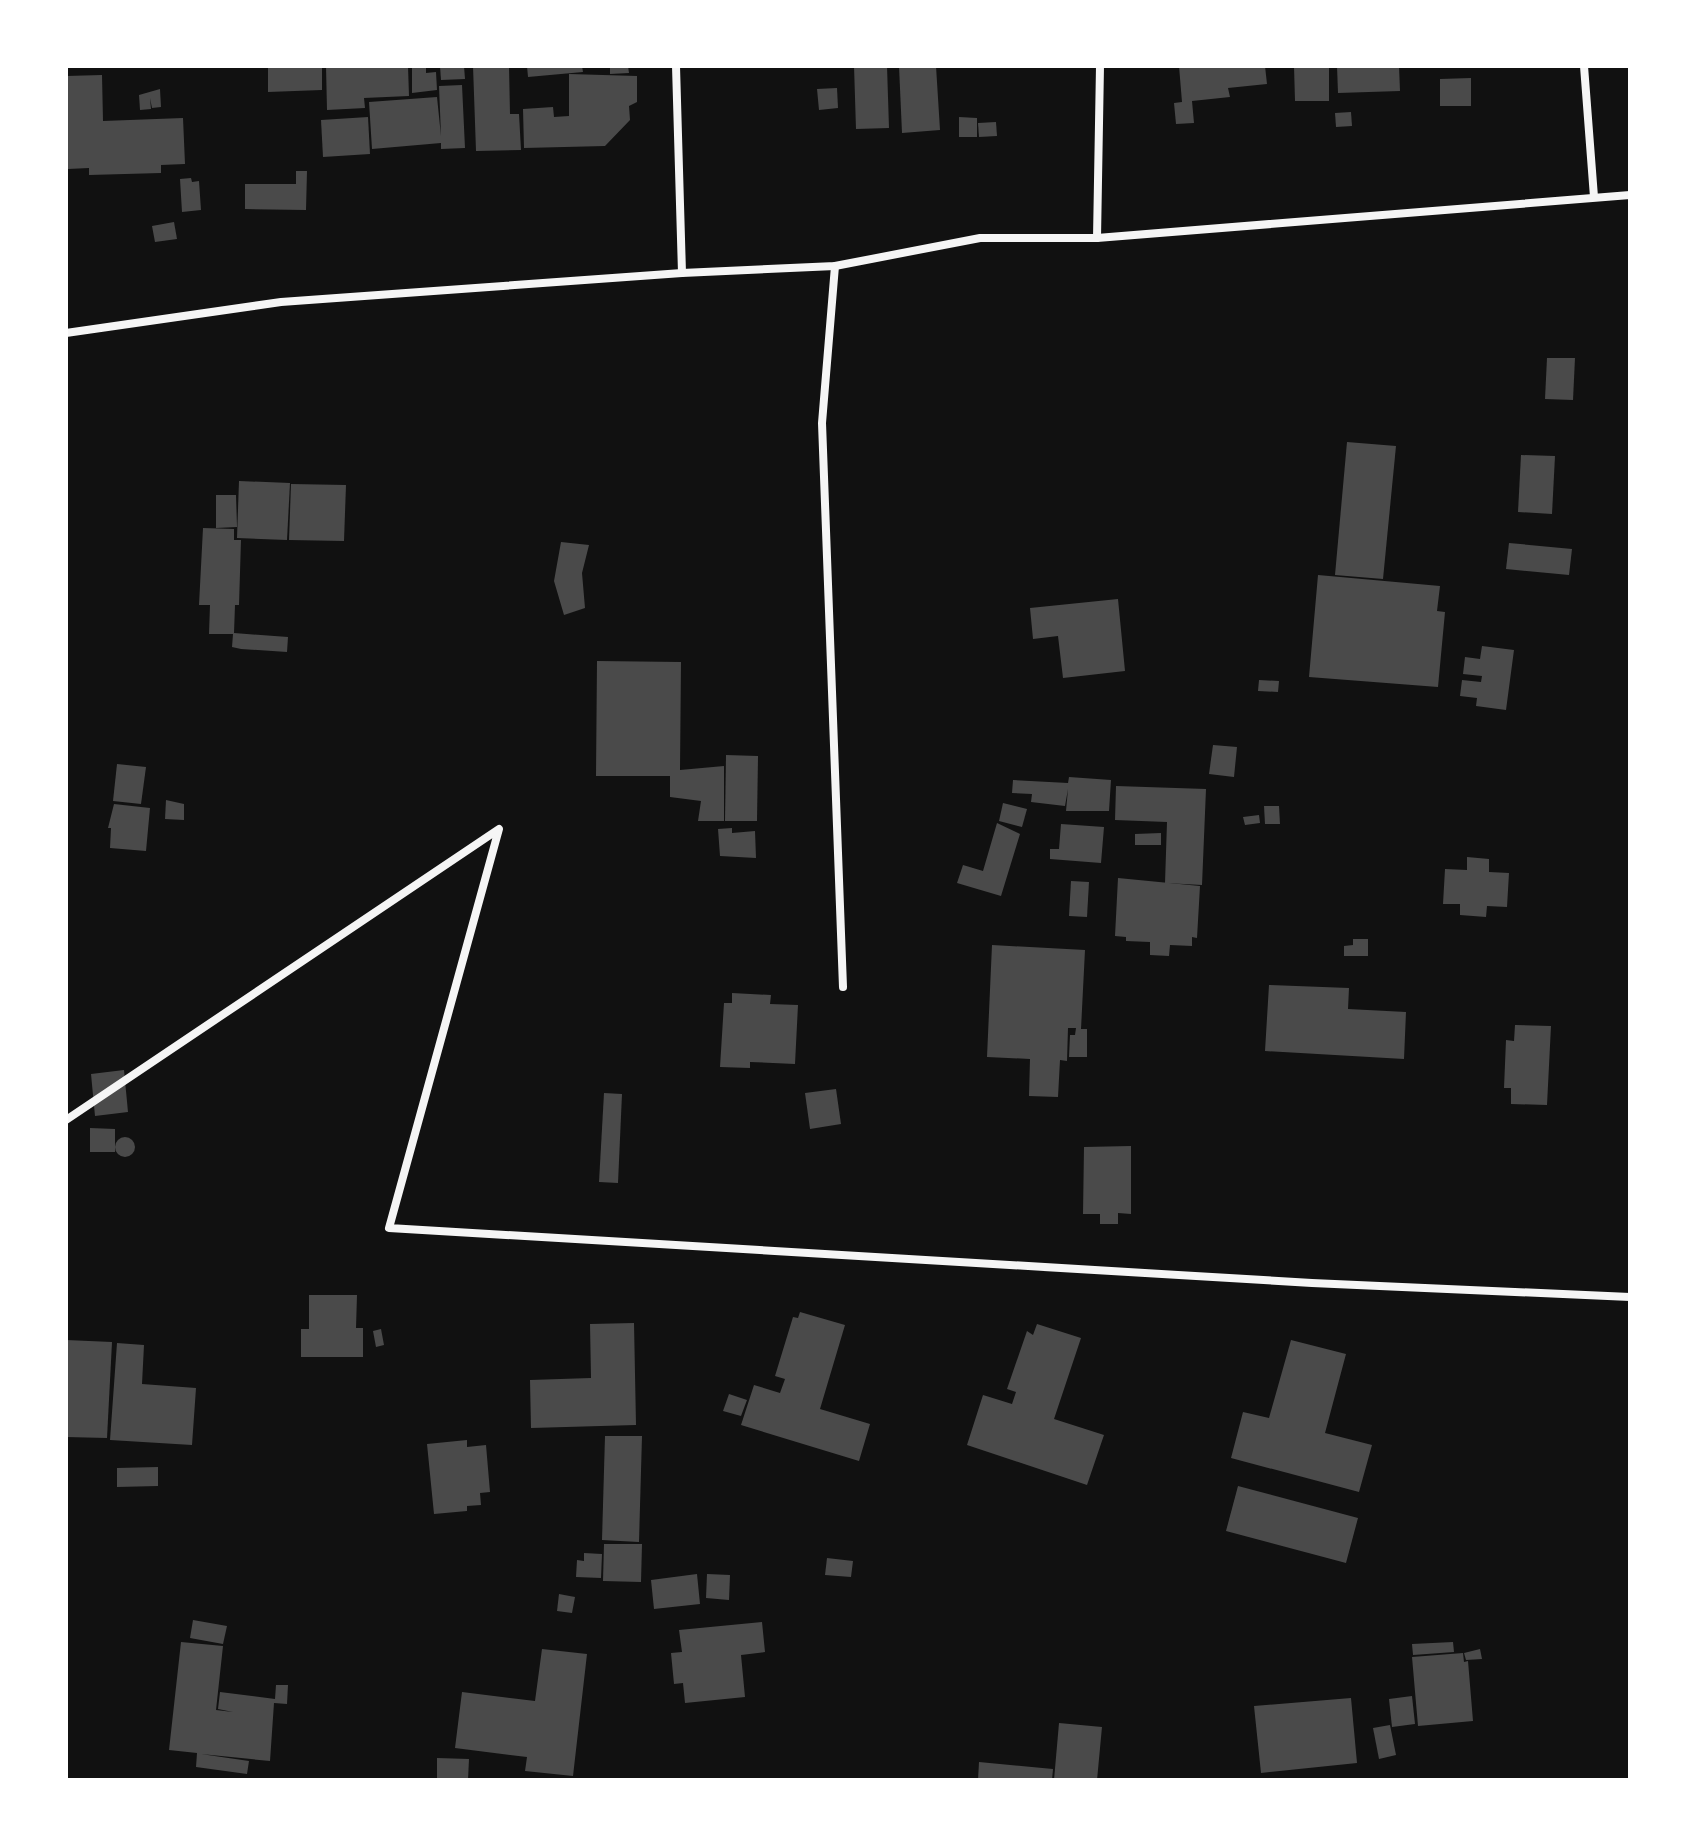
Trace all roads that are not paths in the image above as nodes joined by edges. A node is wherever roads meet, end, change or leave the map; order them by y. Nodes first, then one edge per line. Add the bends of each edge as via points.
1 (676, 66) edge
2 (1100, 66) edge
3 (1584, 66) edge
4 (1630, 195) edge
5 (1594, 197) junction
6 (1097, 238) junction
7 (835, 266) junction
8 (682, 273) junction
9 (66, 333) edge
10 (843, 987) dead end
11 (66, 1120) edge
12 (1630, 1297) edge

1 - 8 street
2 - 6 street
3 - 5 street
4 - 5 street
5 - 6 street
6 - 7 street via 980,238
7 - 8 street
7 - 10 street via 822,423
8 - 9 street via 281,302
11 - 12 street via 499,829 389,1228 1297,1283

